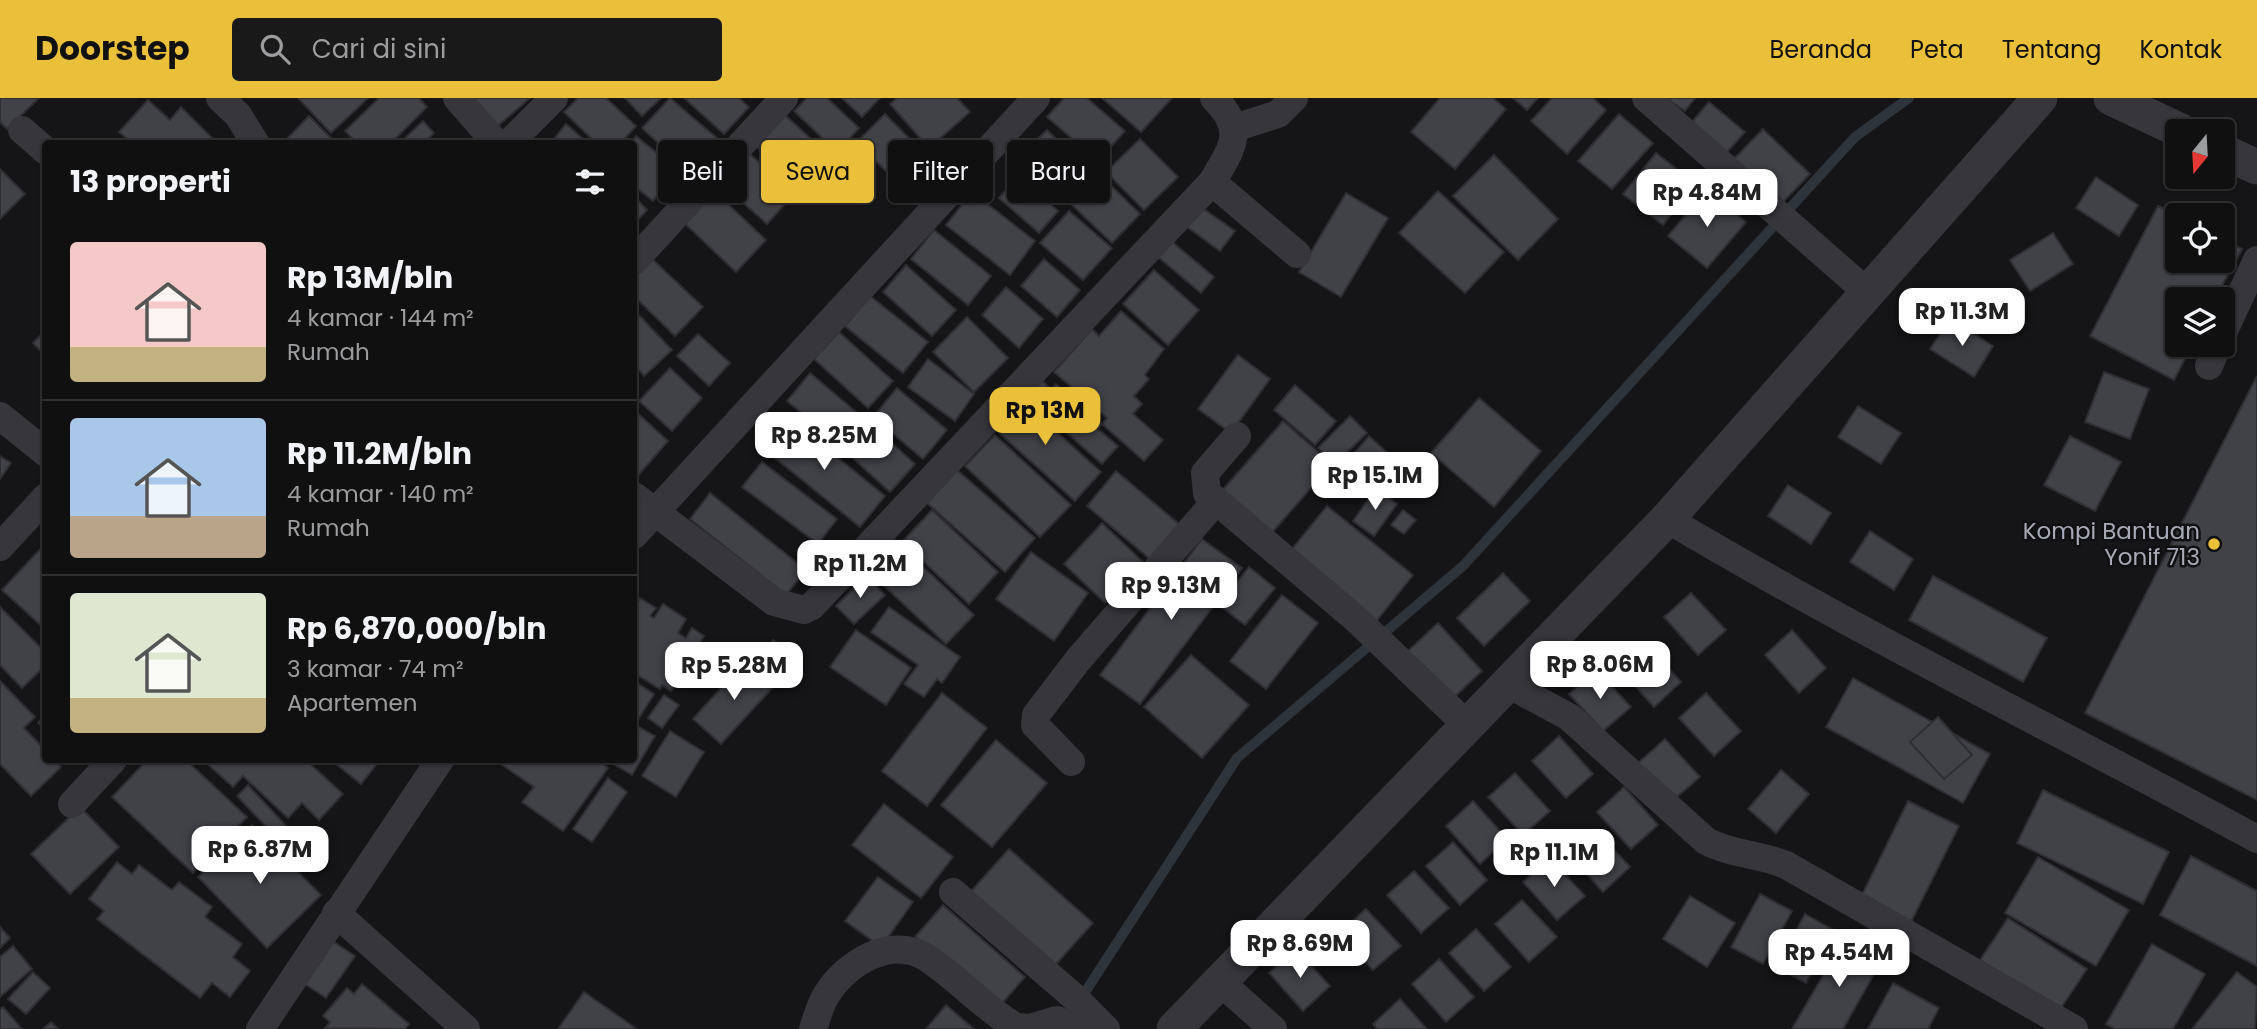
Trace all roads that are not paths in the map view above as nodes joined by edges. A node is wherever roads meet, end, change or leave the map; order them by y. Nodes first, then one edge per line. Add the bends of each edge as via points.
1 (220, 98) edge
2 (457, 98) edge
3 (554, 98) edge
4 (784, 98) edge
5 (1036, 98) edge
6 (1213, 98) edge
7 (1294, 98) edge
8 (1646, 98) edge
9 (2040, 98) edge
10 (2111, 98) edge
11 (2165, 123) edge
12 (1234, 128) junction
13 (22, 130) dead end
14 (254, 140) edge
15 (494, 140) edge
16 (512, 140) edge
17 (42, 148) edge
18 (2235, 156) edge
19 (2257, 167) edge
20 (1212, 182) junction
21 (1297, 254) dead end
22 (637, 258) edge
23 (2257, 260) edge
24 (1868, 293) junction
25 (2235, 307) edge
26 (0, 416) edge
27 (1237, 436) dead end
28 (42, 450) edge
29 (42, 501) edge
30 (1215, 502) junction
31 (644, 503) edge
32 (1667, 519) junction
33 (637, 525) edge
34 (0, 547) edge
35 (1506, 683) junction
36 (1466, 724) junction
37 (1071, 762) dead end
38 (110, 763) edge
39 (438, 763) edge
40 (72, 804) dead end
41 (2257, 839) edge
42 (953, 892) dead end
43 (336, 913) junction
44 (1219, 979) junction
45 (1081, 1017) edge
46 (260, 1029) edge
47 (466, 1029) edge
48 (813, 1029) edge
49 (1174, 1029) edge
50 (1273, 1029) edge
51 (2074, 1029) edge

1 - 14 street
2 - 15 street
3 - 16 street
4 - 22 street
5 - 31 street
6 - 12 street
7 - 12 street via 1278,114
8 - 24 street
9 - 24 street
10 - 11 street
12 - 20 street via 1232,148
13 - 17 street
18 - 19 street
20 - 21 street
20 - 31 street via 812,606 804,610 774,602
23 - 25 street
24 - 32 street
26 - 28 street
27 - 30 street via 1205,473 1203,484
29 - 34 street
30 - 36 street via 1363,628
30 - 37 street via 1036,715 1035,725
31 - 33 street
32 - 35 street
32 - 41 street via 1815,604
35 - 36 street
35 - 51 street via 1576,723 1706,841 1786,865
36 - 44 street
38 - 40 street
39 - 43 street
42 - 45 street
43 - 46 street
43 - 47 street
44 - 49 street
44 - 50 street
45 - 48 street via 1016,1027 925,957 906,950 857,960 827,994

